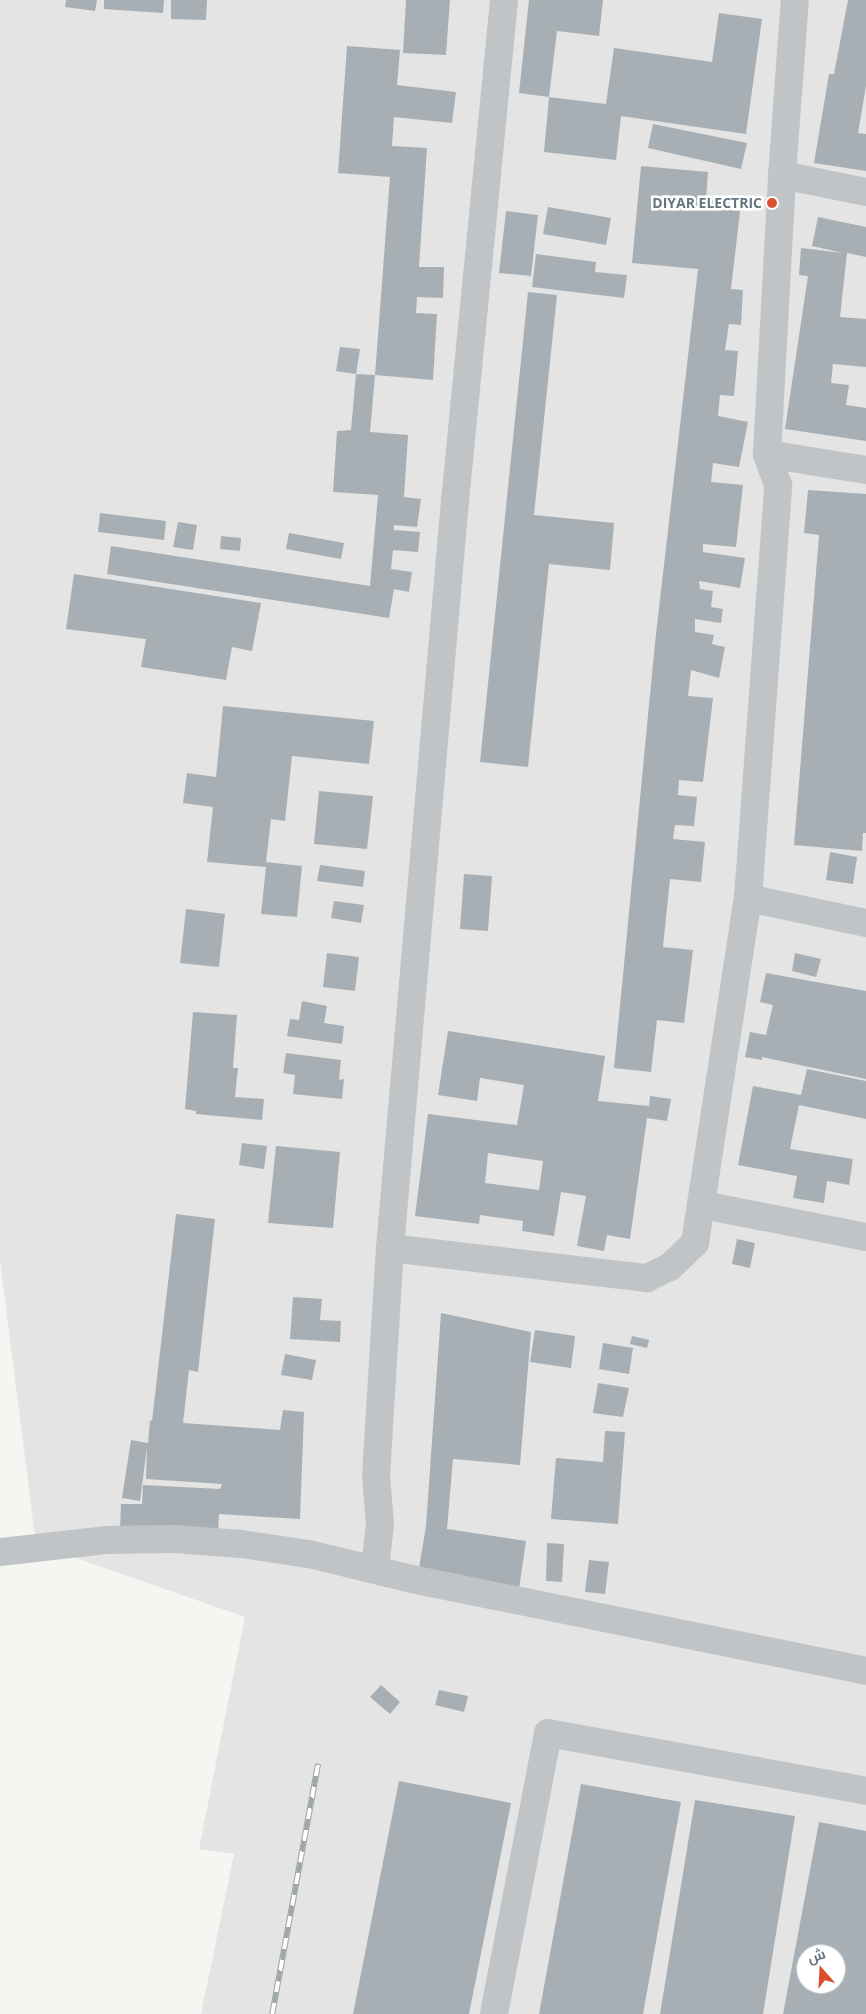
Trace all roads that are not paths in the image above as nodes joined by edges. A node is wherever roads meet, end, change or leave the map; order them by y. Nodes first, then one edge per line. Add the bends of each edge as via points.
1 (504, 0) edge
2 (796, 0) edge
3 (782, 175) junction
4 (866, 192) edge
5 (767, 454) junction
6 (866, 470) edge
7 (748, 898) junction
8 (866, 923) edge
9 (703, 1206) junction
10 (866, 1237) edge
11 (390, 1248) junction
12 (0, 1552) edge
13 (375, 1569) junction
14 (866, 1671) edge
15 (866, 1791) edge
16 (494, 2014) edge

1 - 11 street via 455,501
2 - 3 street
3 - 4 street
3 - 5 street
5 - 6 street
5 - 7 street via 778,485
7 - 8 street
7 - 9 street
9 - 10 street
9 - 11 street via 695,1243 670,1267 647,1278
11 - 13 street via 376,1476 380,1524
12 - 13 street via 90,1542 174,1539 252,1545
13 - 14 street via 421,1582
15 - 16 street via 548,1733

